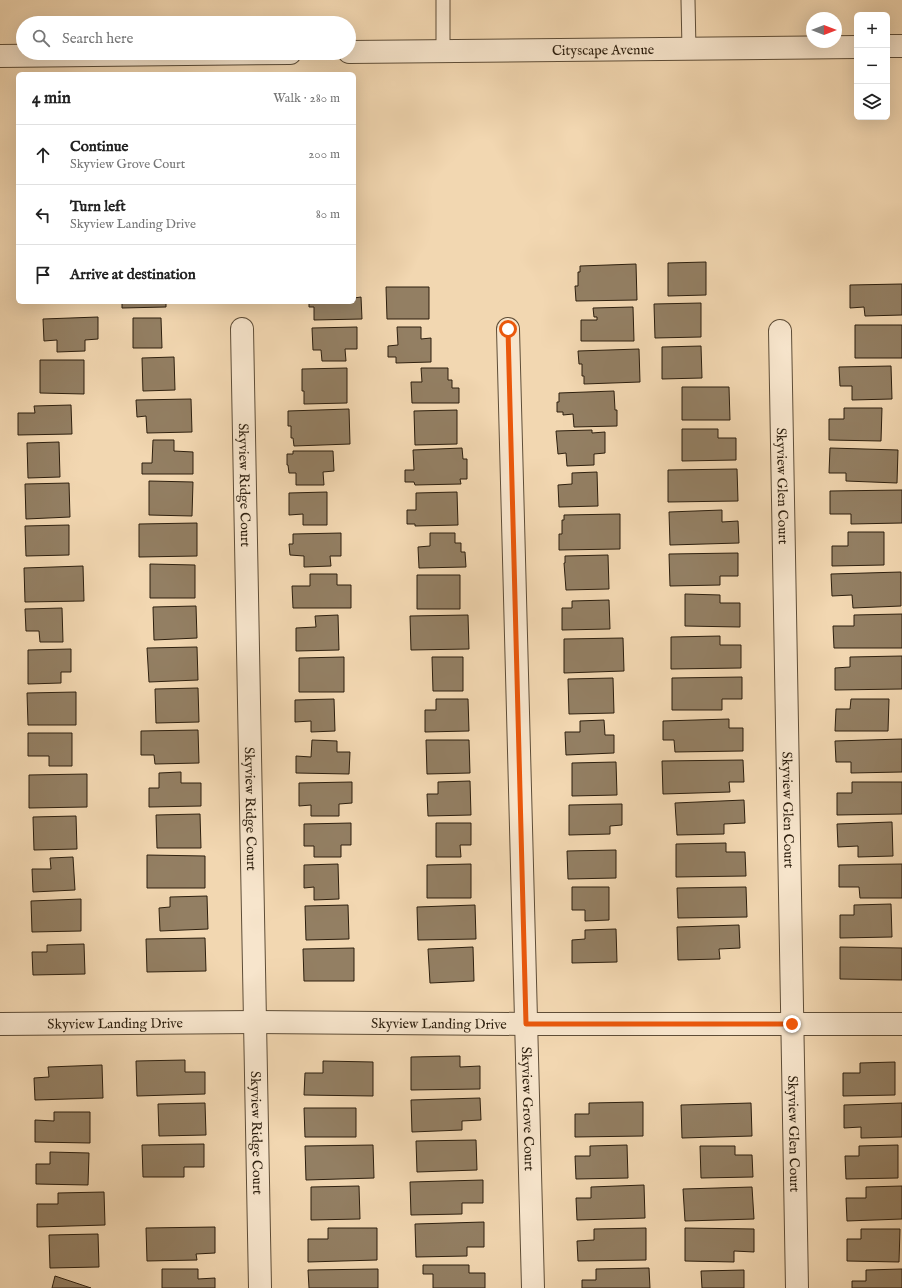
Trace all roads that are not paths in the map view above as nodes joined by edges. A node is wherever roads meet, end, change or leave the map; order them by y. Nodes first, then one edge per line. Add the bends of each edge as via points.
1 (443, 0) edge
2 (688, 0) edge
3 (890, 46) edge
4 (902, 46) edge
5 (854, 47) edge
6 (689, 49) junction
7 (444, 51) junction
8 (356, 52) edge
9 (0, 56) edge
10 (16, 56) edge
11 (242, 329) dead end
12 (508, 329) dead end
13 (780, 331) dead end
14 (255, 1022) junction
15 (0, 1024) edge
16 (526, 1024) junction
17 (792, 1024) junction
18 (902, 1024) edge
19 (260, 1288) edge
20 (533, 1288) edge
21 (797, 1288) edge

1 - 7 lane
2 - 6 lane
3 - 4 street
5 - 6 street, Cityscape Avenue
6 - 7 street, Cityscape Avenue
7 - 8 street, Cityscape Avenue
9 - 10 street
11 - 14 street, Skyview Ridge Court
12 - 16 street, Skyview Grove Court
13 - 17 street, Skyview Glen Court
14 - 15 street, Skyview Landing Drive
14 - 16 street, Skyview Landing Drive
14 - 19 street, Skyview Ridge Court
16 - 17 street, Skyview Landing Drive
16 - 20 street, Skyview Grove Court
17 - 18 street, Skyview Landing Drive
17 - 21 street, Skyview Glen Court

